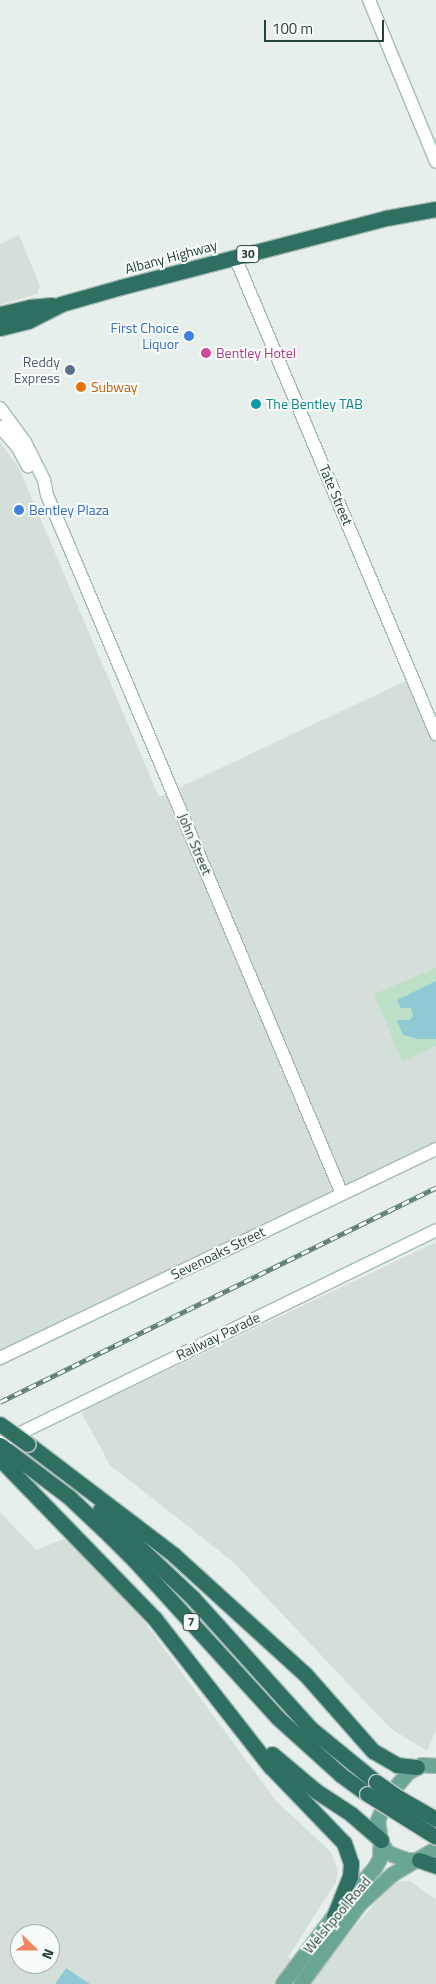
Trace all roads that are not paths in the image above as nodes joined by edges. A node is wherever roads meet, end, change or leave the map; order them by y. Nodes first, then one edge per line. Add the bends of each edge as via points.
1 (369, 0) edge
2 (436, 162) edge
3 (436, 209) edge
4 (235, 257) junction
5 (61, 304) junction
6 (0, 314) edge
7 (0, 328) edge
8 (0, 408) edge
9 (0, 427) edge
10 (47, 495) junction
11 (436, 734) edge
12 (436, 1149) edge
13 (342, 1194) junction
14 (436, 1230) edge
15 (0, 1358) edge
16 (0, 1424) edge
17 (2, 1452) edge
18 (48, 1460) junction
19 (199, 1674) junction
20 (436, 1753) edge
21 (425, 1766) edge
22 (436, 1819) edge
23 (436, 1837) edge
24 (381, 1841) junction
25 (436, 1849) edge
26 (418, 1860) junction
27 (436, 1866) edge
28 (334, 1916) junction
29 (283, 1984) edge
30 (301, 1984) edge

1 - 2 main road
3 - 4 highway, Albany Highway / 30 via 386,218
4 - 5 highway, Albany Highway / 30
4 - 11 main road, Tate Street
5 - 6 highway, Albany Highway / 30
5 - 7 highway, Albany Highway / 30 via 28,321
8 - 10 main road, John Street via 26,442 44,480
9 - 10 main road, John Street via 18,448 37,486
10 - 13 main road, John Street
12 - 13 main road, Sevenoaks Street
13 - 15 main road, Sevenoaks Street
14 - 17 main road, Railway Parade
16 - 18 highway, 7, bridge
17 - 19 highway via 155,1620
17 - 23 highway, 7, bridge via 69,1497 104,1530 150,1576 278,1718 340,1776
18 - 21 highway, 7 via 174,1555 260,1632 305,1674 373,1751 397,1765
18 - 22 highway, 7, bridge via 193,1598 310,1728 376,1782
19 - 24 highway via 285,1767 351,1814
19 - 28 highway via 270,1766 344,1843 349,1855 350,1876
20 - 21 main road
21 - 24 main road, Welshpool Road via 397,1785 384,1804 378,1821
24 - 26 main road via 390,1854
24 - 28 main road, Welshpool Road via 377,1866
25 - 26 main road, Welshpool Road
26 - 27 highway
26 - 30 main road, Welshpool Road via 392,1875 360,1904
28 - 29 main road, Welshpool Road

